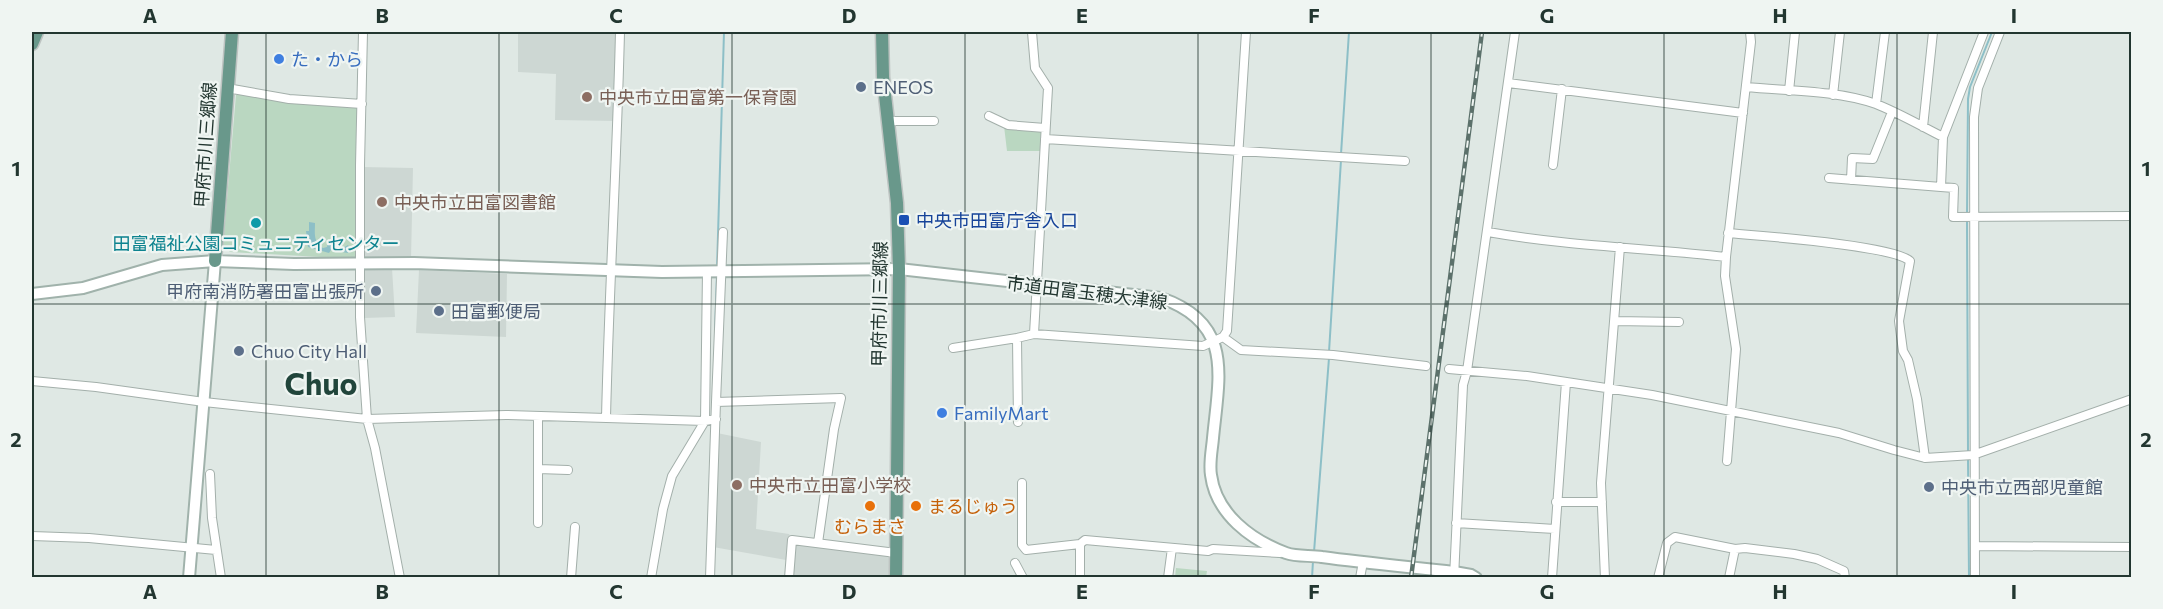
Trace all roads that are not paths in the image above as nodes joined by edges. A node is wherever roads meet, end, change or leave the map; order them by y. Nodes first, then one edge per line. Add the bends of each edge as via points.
1 (37, 32) edge
2 (232, 32) edge
3 (363, 32) edge
4 (620, 32) edge
5 (882, 32) edge
6 (1032, 32) edge
7 (1246, 32) edge
8 (1515, 32) edge
9 (1750, 32) edge
10 (1795, 32) edge
11 (1840, 32) edge
12 (1885, 32) edge
13 (1934, 32) edge
14 (1983, 32) edge
15 (2001, 32) edge
16 (32, 44) edge
17 (1508, 83) junction
18 (1746, 87) junction
19 (226, 88) junction
20 (1562, 89) junction
21 (1789, 91) junction
22 (1833, 95) junction
23 (362, 104) junction
24 (1876, 104) junction
25 (1743, 112) junction
26 (1893, 112) junction
27 (988, 116) dead end
28 (888, 121) junction
29 (934, 121) dead end
30 (1923, 127) junction
31 (1045, 128) junction
32 (1943, 137) junction
33 (1045, 139) junction
34 (1239, 151) junction
35 (1405, 161) dead end
36 (1553, 165) dead end
37 (1828, 178) dead end
38 (1851, 180) junction
39 (1941, 187) junction
40 (2132, 216) edge
41 (1973, 218) junction
42 (723, 232) dead end
43 (1488, 232) junction
44 (1728, 233) junction
45 (1620, 247) junction
46 (1726, 257) junction
47 (215, 261) junction
48 (359, 263) junction
49 (898, 269) junction
50 (610, 270) junction
51 (716, 271) junction
52 (1037, 285) junction
53 (32, 294) edge
54 (1614, 321) junction
55 (1679, 322) dead end
56 (1034, 334) junction
57 (1017, 338) junction
58 (1219, 340) junction
59 (953, 348) dead end
60 (1426, 366) dead end
61 (1449, 369) dead end
62 (1467, 371) junction
63 (32, 381) edge
64 (1566, 382) junction
65 (1609, 388) junction
66 (2132, 399) edge
67 (204, 402) junction
68 (716, 402) junction
69 (1731, 412) junction
70 (538, 416) junction
71 (606, 418) junction
72 (367, 419) junction
73 (711, 420) junction
74 (1018, 422) dead end
75 (1969, 456) junction
76 (1925, 458) junction
77 (1727, 462) dead end
78 (538, 469) junction
79 (568, 470) dead end
80 (210, 474) dead end
81 (1022, 483) dead end
82 (1556, 502) junction
83 (1602, 502) junction
84 (538, 523) dead end
85 (1456, 523) junction
86 (575, 527) dead end
87 (1555, 529) junction
88 (32, 536) edge
89 (818, 543) junction
90 (1080, 543) junction
91 (1974, 546) junction
92 (192, 547) junction
93 (2132, 547) edge
94 (1172, 548) junction
95 (1735, 549) junction
96 (216, 550) junction
97 (896, 553) junction
98 (1288, 554) junction
99 (1015, 562) dead end
100 (1363, 562) junction
101 (1454, 575) edge
102 (189, 578) edge
103 (221, 578) edge
104 (400, 578) edge
105 (571, 578) edge
106 (651, 578) edge
107 (710, 578) edge
108 (789, 578) edge
109 (896, 578) edge
110 (1023, 578) edge
111 (1080, 578) edge
112 (1168, 578) edge
113 (1360, 578) edge
114 (1476, 578) edge
115 (1552, 578) edge
116 (1605, 578) edge
117 (1658, 578) edge
118 (1729, 578) edge
119 (1845, 578) edge
120 (1975, 578) edge

1 - 16 main road
2 - 19 main road, 甲府市川三郷線
3 - 23 street
4 - 50 street
5 - 28 main road, 甲府市川三郷線
6 - 31 street via 1035,68 1048,88
7 - 34 street
8 - 17 street
9 - 18 street
10 - 21 street
11 - 22 street
12 - 24 street
13 - 30 street
14 - 32 street
15 - 41 street via 1974,106
17 - 20 street
17 - 43 street
18 - 21 street
18 - 25 street
19 - 23 street via 289,99
19 - 47 main road, 甲府市川三郷線
20 - 25 street
20 - 36 street
21 - 22 street
22 - 24 street
23 - 48 street
24 - 26 street
25 - 44 street
26 - 30 street
26 - 38 street via 1874,159 1852,158
27 - 31 street via 1008,125
28 - 29 street
28 - 49 main road, 甲府市川三郷線 via 897,203
30 - 32 street
31 - 33 street
32 - 39 street
33 - 34 street
33 - 52 street
34 - 35 street
34 - 58 street via 1227,331
37 - 38 street
38 - 39 street
39 - 41 street via 1954,188 1953,217
40 - 41 street
41 - 75 street
42 - 51 street
43 - 45 street
43 - 62 street
44 - 46 street
44 - 76 street via 1846,246 1894,254 1910,261 1899,321 1917,399
45 - 46 street
45 - 54 street
46 - 69 street via 1725,276 1736,349
47 - 48 street, 市道田富玉穂大津線
47 - 53 street, 市道田富玉穂大津線 via 162,265 82,288
47 - 67 street
48 - 50 street, 市道田富玉穂大津線
48 - 72 street
49 - 51 street, 市道田富玉穂大津線
49 - 52 street, 市道田富玉穂大津線
49 - 97 main road, 甲府市川三郷線
50 - 51 street, 市道田富玉穂大津線
50 - 71 street
51 - 68 street
51 - 73 street
52 - 56 street
52 - 58 street, 市道田富玉穂大津線 via 1161,297 1191,311
54 - 55 street
54 - 65 street
56 - 57 street
56 - 58 street via 1203,346
57 - 59 street
57 - 74 street
58 - 60 street via 1241,350
58 - 98 street, 市道田富玉穂大津線 via 1211,458 1214,487 1223,510 1239,527
61 - 62 street
62 - 64 street
62 - 85 street
63 - 67 street
64 - 65 street
64 - 82 street
65 - 69 street
65 - 83 street
66 - 75 street
67 - 72 street
67 - 92 street
68 - 73 street
68 - 89 street via 841,398
69 - 76 street via 1839,433
69 - 77 street
70 - 71 street
70 - 72 street
70 - 78 street
71 - 73 street
72 - 104 street
73 - 106 street via 672,476
73 - 107 street
75 - 76 street
75 - 91 street
78 - 79 street
78 - 84 street
80 - 96 street
81 - 90 street via 1022,545 1026,550
82 - 83 street
82 - 87 street
83 - 116 street
85 - 87 street
85 - 101 street
86 - 105 street
87 - 115 street
88 - 92 street
89 - 97 street
89 - 108 street via 792,540
90 - 94 street via 1085,540
90 - 111 street
91 - 93 street
91 - 120 street
92 - 96 street
92 - 102 street
94 - 98 street
94 - 112 street
95 - 117 street via 1676,537 1667,543
95 - 118 street
95 - 119 street via 1817,559 1844,571
96 - 103 street
97 - 109 main road, 甲府市川三郷線
98 - 100 street, 市道田富玉穂大津線
99 - 110 street
100 - 101 street, 市道田富玉穂大津線
100 - 113 street
101 - 114 street, 市道田富玉穂大津線

